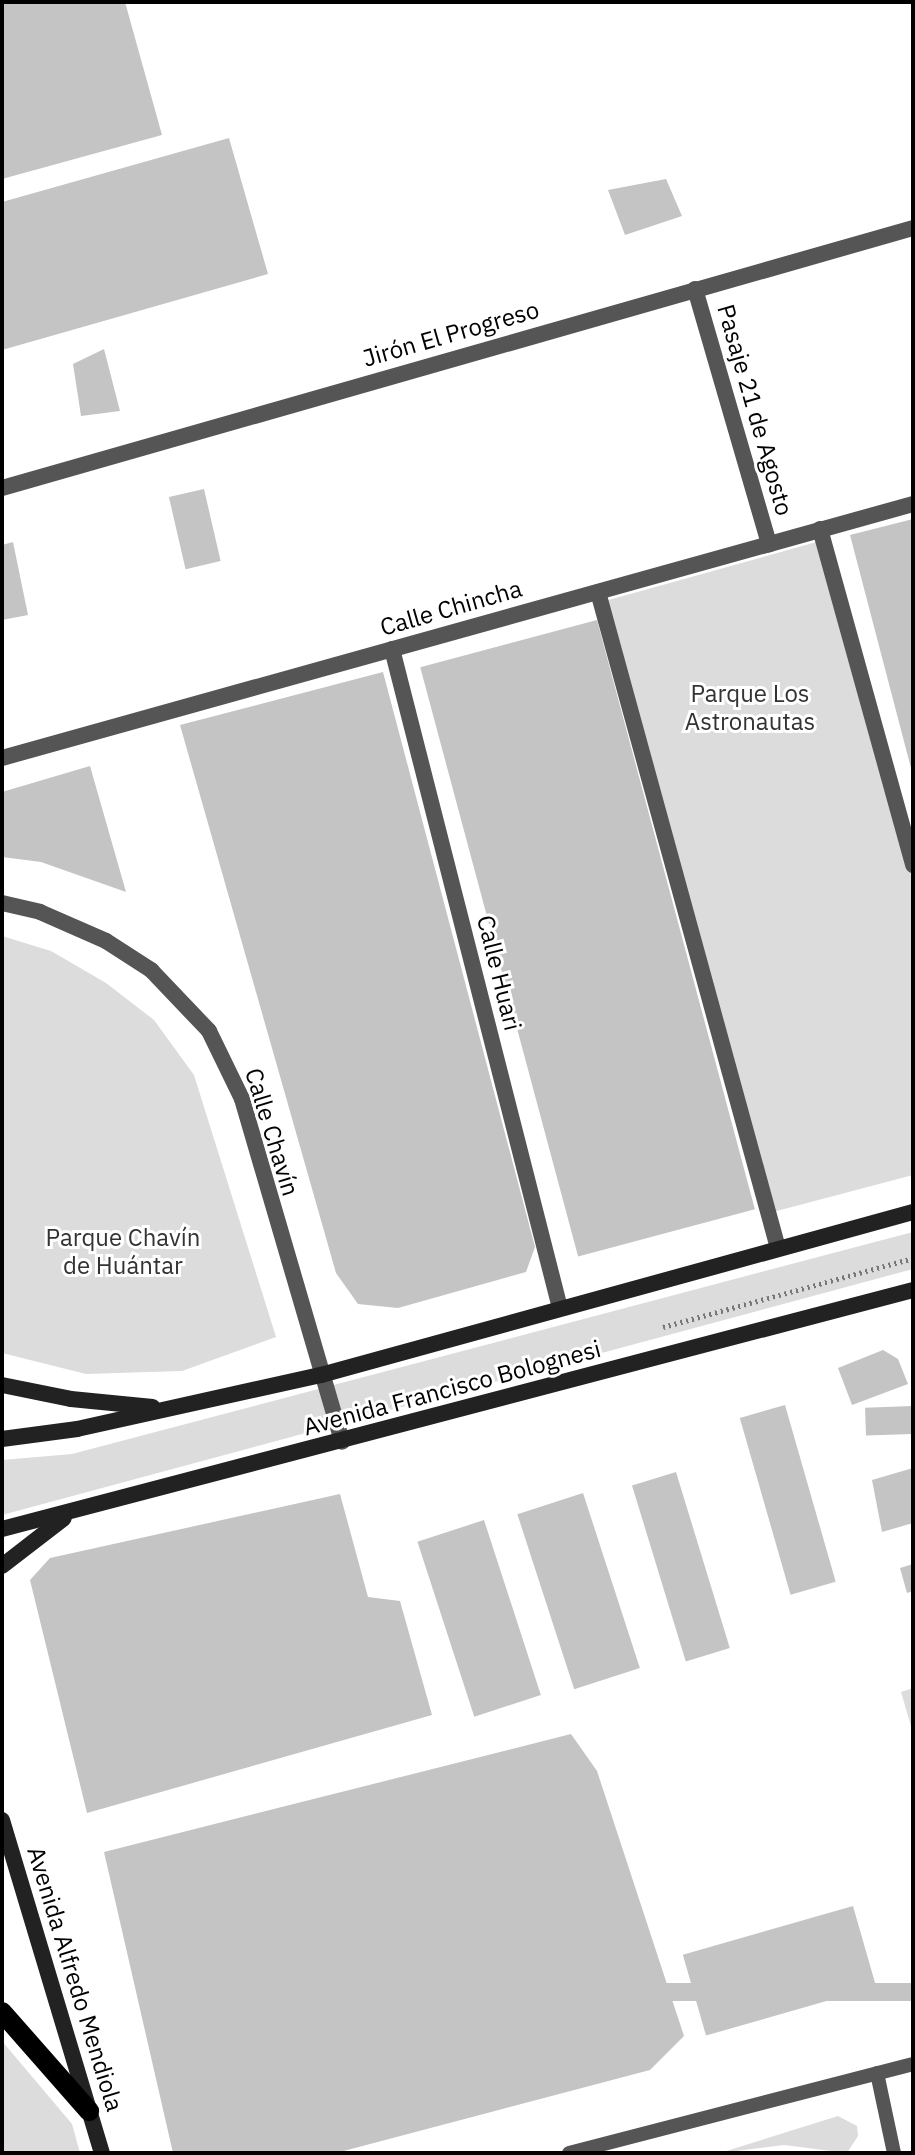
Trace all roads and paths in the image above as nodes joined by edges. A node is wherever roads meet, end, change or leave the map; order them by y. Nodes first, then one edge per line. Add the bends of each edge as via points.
1 (913, 228) edge
2 (695, 289) junction
3 (2, 488) edge
4 (913, 504) edge
5 (820, 529) junction
6 (769, 544) junction
7 (598, 592) junction
8 (392, 649) junction
9 (2, 758) edge
10 (913, 865) edge
11 (2, 903) edge
12 (913, 1212) edge
13 (778, 1248) junction
14 (913, 1290) edge
15 (560, 1308) junction
16 (321, 1375) junction
17 (2, 1385) edge
18 (171, 1409) junction
19 (2, 1439) edge
20 (342, 1442) junction
21 (70, 1514) junction
22 (2, 1529) edge
23 (2, 1566) edge
24 (2, 1820) edge
25 (2, 2012) edge
26 (913, 2064) edge
27 (877, 2073) junction
28 (89, 2111) junction
29 (102, 2153) edge
30 (569, 2153) edge
31 (894, 2153) edge

1 - 2 street, Jirón El Progreso
2 - 3 street, Jirón El Progreso
2 - 6 street, Pasaje 21 de Agosto
4 - 5 street, Calle Chincha
5 - 6 street, Calle Chincha
5 - 10 street
6 - 7 street, Calle Chincha
7 - 8 street, Calle Chincha
7 - 13 street
8 - 9 street, Calle Chincha
8 - 15 street, Calle Huari
11 - 16 street, Calle Chavín via 40,912 106,941 151,970 209,1031 242,1099
12 - 13 main road, Avenida Francisco Bolognesi
13 - 15 main road, Avenida Francisco Bolognesi
14 - 20 main road, Avenida Francisco Bolognesi
15 - 16 main road, Avenida Francisco Bolognesi
16 - 18 main road, Avenida Francisco Bolognesi
16 - 20 street, Calle Chavín
17 - 18 main road via 71,1399
18 - 19 main road, Avenida Francisco Bolognesi
20 - 21 main road, Avenida Francisco Bolognesi
21 - 22 main road, Avenida Francisco Bolognesi
21 - 23 main road
24 - 28 main road, Avenida Alfredo Mendiola
25 - 28 main road
26 - 27 lane
27 - 30 lane
27 - 31 lane
28 - 29 main road, Avenida Alfredo Mendiola

